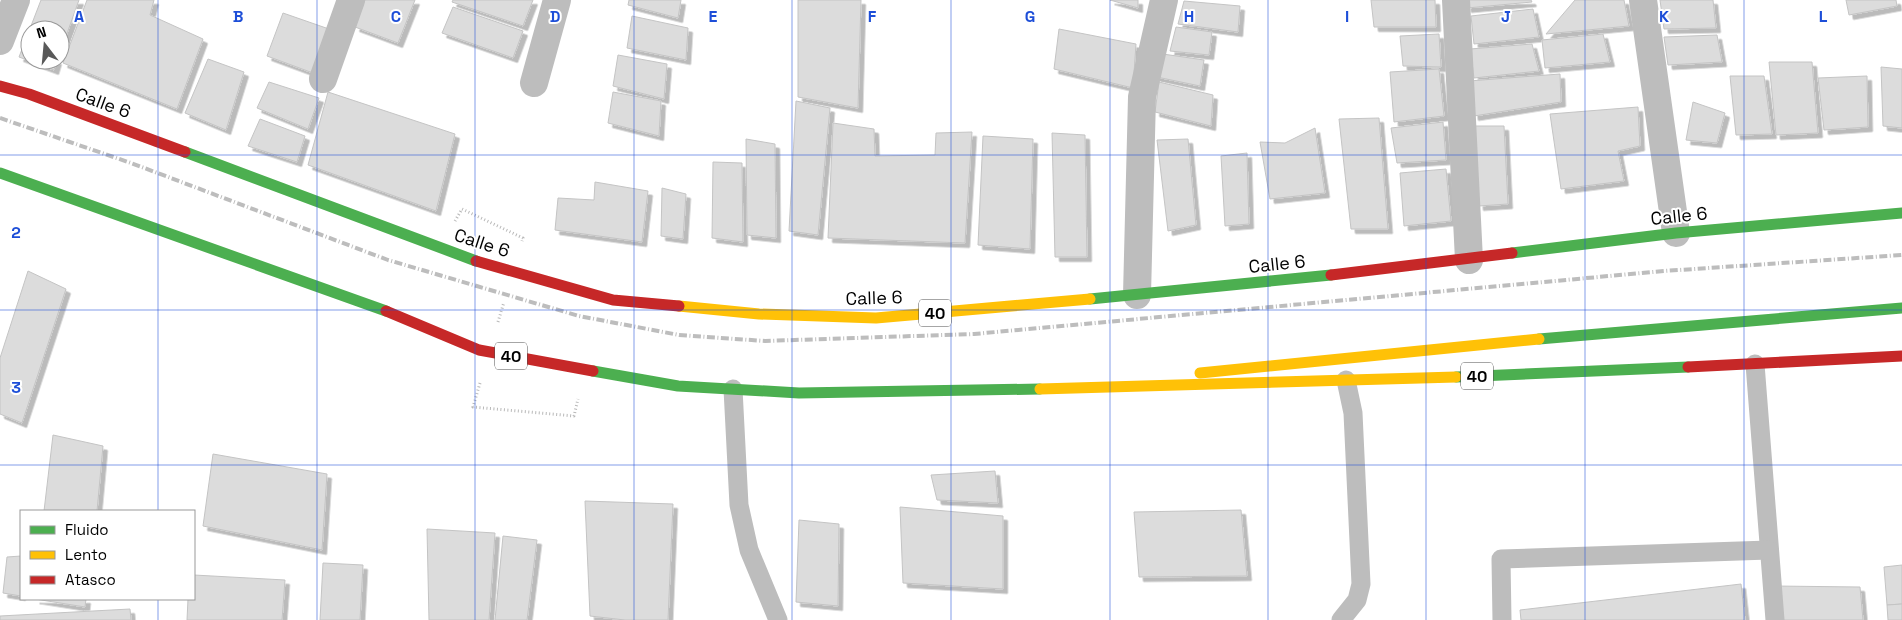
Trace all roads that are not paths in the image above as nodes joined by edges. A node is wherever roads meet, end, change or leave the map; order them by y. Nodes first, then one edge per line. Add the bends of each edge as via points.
1 (16, 0) edge
2 (351, 0) edge
3 (557, 0) edge
4 (1164, 0) edge
5 (1456, 0) edge
6 (1644, 0) edge
7 (0, 41) edge
8 (323, 79) dead end
9 (534, 83) dead end
10 (0, 86) edge
11 (0, 173) edge
12 (1902, 213) edge
13 (1676, 233) junction
14 (1469, 260) junction
15 (1137, 295) junction
16 (1902, 308) edge
17 (1902, 356) edge
18 (1755, 364) junction
19 (1346, 380) junction
20 (733, 389) junction
21 (1051, 389) junction
22 (1769, 550) junction
23 (778, 620) edge
24 (1341, 620) edge
25 (1502, 620) edge
26 (1775, 620) edge

1 - 7 street
2 - 8 street
3 - 9 street
4 - 15 street via 1142,97
5 - 14 street
6 - 13 street
10 - 15 main road, Calle 6 / 40 via 29,94 470,259 613,300 758,314 876,318
11 - 20 main road, 40 via 416,322 479,350 678,386
12 - 13 main road, Calle 6 / 40
13 - 14 main road, Calle 6 / 40
14 - 15 main road, Calle 6 / 40
16 - 21 main road via 1566,336
17 - 18 main road, 40
18 - 19 main road, 40
18 - 22 lane
19 - 21 main road, 40
19 - 24 lane via 1353,413 1361,584 1356,600
20 - 21 main road, 40 via 798,393
20 - 23 lane via 739,505 749,550
22 - 25 lane via 1501,559
22 - 26 lane

